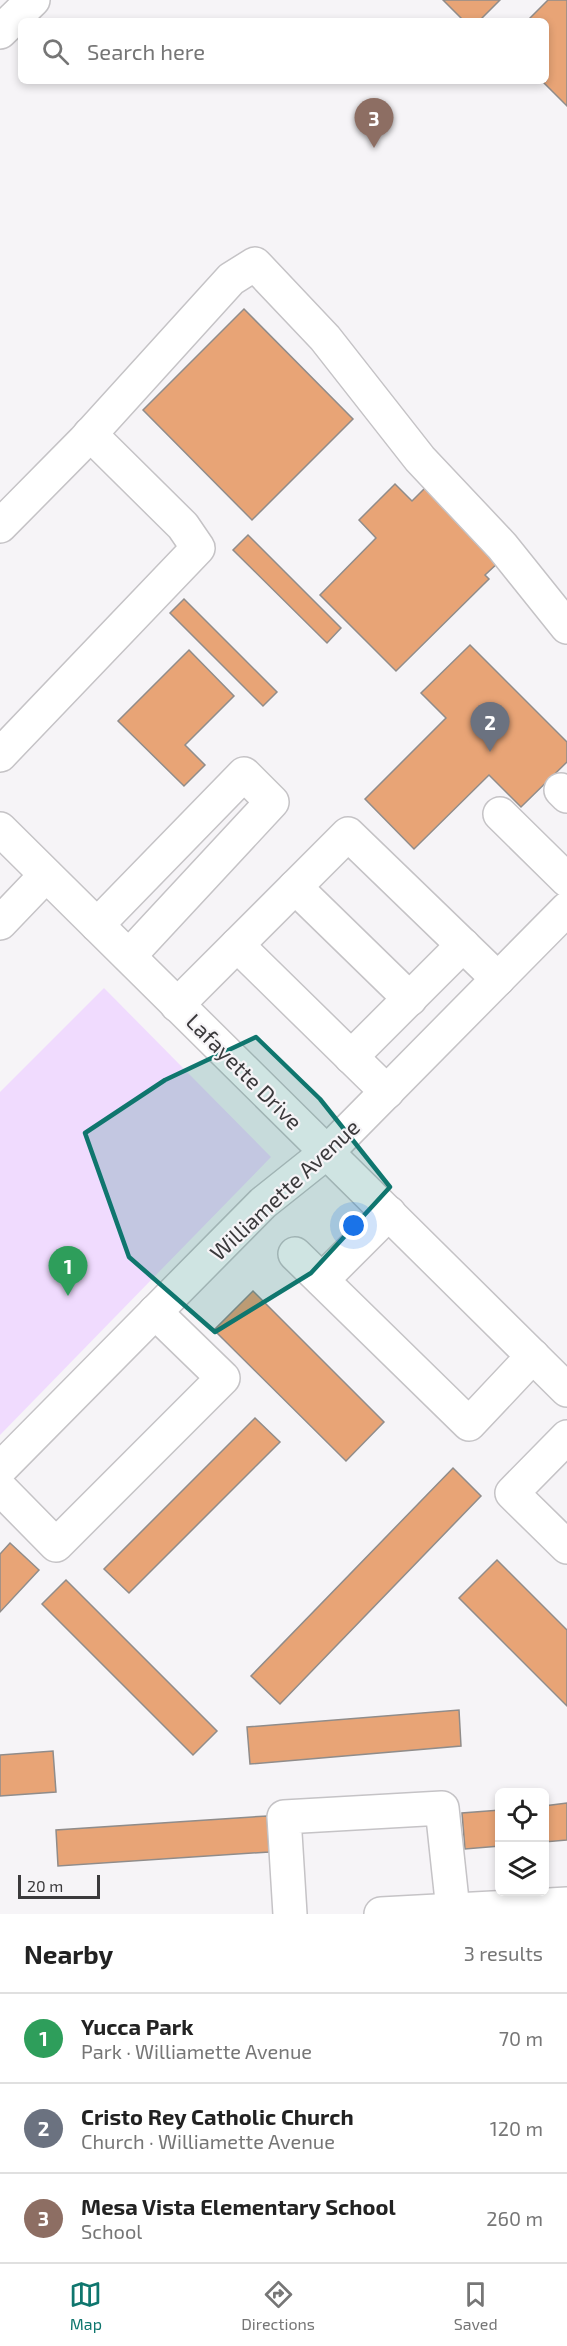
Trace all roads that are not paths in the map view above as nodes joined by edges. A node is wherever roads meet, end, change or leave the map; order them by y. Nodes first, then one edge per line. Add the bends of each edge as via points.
1 (33, 0) edge
2 (0, 32) edge
3 (90, 434) junction
4 (0, 526) edge
5 (567, 627) edge
6 (0, 754) edge
7 (500, 814) dead end
8 (0, 830) edge
9 (46, 875) junction
10 (567, 880) edge
11 (294, 887) junction
12 (0, 922) edge
13 (97, 925) junction
14 (562, 925) edge
15 (237, 945) junction
16 (463, 945) junction
17 (129, 956) junction
18 (498, 979) junction
19 (410, 999) junction
20 (177, 1005) junction
21 (351, 1057) junction
22 (387, 1092) junction
23 (327, 1152) junction
24 (389, 1213) junction
25 (296, 1254) dead end
26 (322, 1280) junction
27 (155, 1312) junction
28 (533, 1356) junction
29 (567, 1390) edge
30 (567, 1437) edge
31 (0, 1469) edge
32 (0, 1488) edge
33 (567, 1547) edge
34 (567, 1904) edge
35 (453, 1910) junction
36 (290, 1914) edge
37 (381, 1914) edge

1 - 2 street
3 - 4 street
3 - 5 street via 231,279 255,264 325,338 420,459 502,546
3 - 6 street via 183,526 198,548
7 - 10 street
8 - 9 street, Lafayette Drive
9 - 12 street
9 - 13 street, Lafayette Drive
11 - 15 street
11 - 16 street via 348,834
11 - 19 street
13 - 17 street, Lafayette Drive
13 - 17 street via 244,774 272,802
14 - 18 street, Williamette Avenue
15 - 20 street
15 - 21 street
16 - 18 street
16 - 19 street
17 - 20 street, Lafayette Drive
18 - 22 street, Williamette Avenue
19 - 21 street
20 - 23 street, Lafayette Drive
21 - 22 street
22 - 23 street, Williamette Avenue
23 - 24 street, Lafayette Drive
23 - 27 street, Williamette Avenue via 263,1203
24 - 26 street
24 - 28 street, Lafayette Drive
25 - 26 street
26 - 28 street via 469,1424
27 - 31 street, Williamette Avenue
27 - 32 street via 223,1378 56,1545
28 - 29 street, Lafayette Drive
30 - 33 street via 512,1493
34 - 35 street
35 - 36 street via 442,1808 284,1817
35 - 37 street

